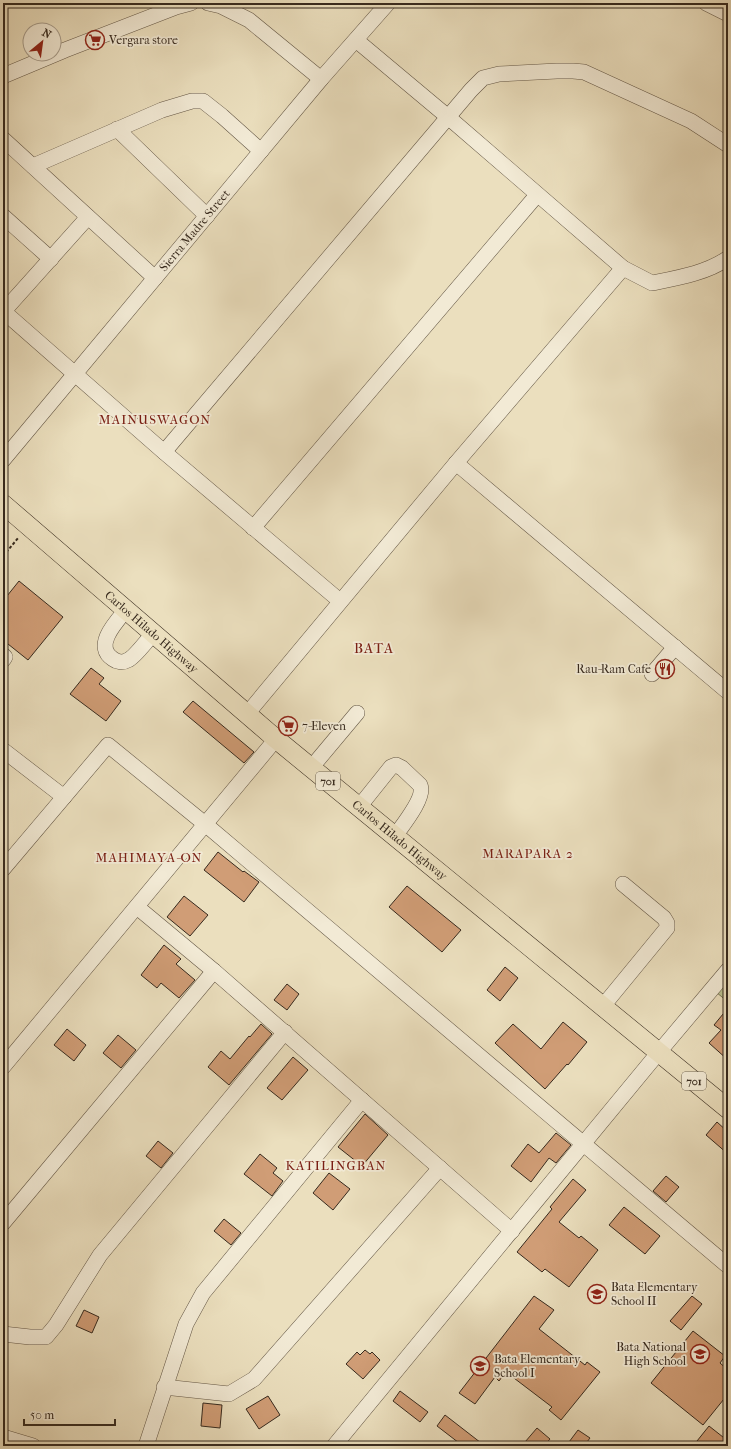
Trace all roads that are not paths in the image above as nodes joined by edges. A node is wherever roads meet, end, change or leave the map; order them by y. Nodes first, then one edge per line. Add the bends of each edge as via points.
1 (191, 3) edge
2 (208, 3) edge
3 (388, 3) edge
4 (706, 3) edge
5 (728, 14) edge
6 (356, 40) junction
7 (3, 76) edge
8 (321, 79) junction
9 (448, 117) junction
10 (117, 129) junction
11 (3, 139) edge
12 (728, 145) edge
13 (261, 151) junction
14 (33, 166) junction
15 (537, 194) junction
16 (3, 216) edge
17 (207, 216) junction
18 (88, 217) junction
19 (728, 258) edge
20 (51, 259) junction
21 (624, 268) junction
22 (156, 278) junction
23 (3, 312) edge
24 (75, 374) junction
25 (164, 452) junction
26 (3, 460) edge
27 (456, 463) junction
28 (3, 504) edge
29 (253, 528) junction
30 (340, 601) junction
31 (126, 610) junction
32 (154, 634) junction
33 (674, 647) junction
34 (3, 655) edge
35 (3, 660) edge
36 (652, 674) dead end
37 (728, 692) edge
38 (357, 713) dead end
39 (247, 714) junction
40 (276, 739) junction
41 (3, 750) edge
42 (311, 768) junction
43 (64, 798) junction
44 (359, 807) junction
45 (205, 824) junction
46 (395, 836) junction
47 (3, 869) edge
48 (623, 884) dead end
49 (136, 907) junction
50 (728, 970) edge
51 (214, 971) junction
52 (603, 1006) junction
53 (285, 1032) junction
54 (659, 1052) junction
55 (3, 1067) edge
56 (362, 1100) junction
57 (728, 1109) edge
58 (584, 1144) junction
59 (440, 1168) junction
60 (3, 1223) edge
61 (512, 1231) junction
62 (728, 1266) edge
63 (3, 1334) edge
64 (164, 1387) junction
65 (3, 1437) edge
66 (33, 1446) edge
67 (146, 1446) edge
68 (334, 1446) edge

1 - 7 street
2 - 8 street via 221,6 249,20
3 - 6 street, Sierra Madre Street
4 - 5 street
6 - 8 street, Sierra Madre Street
6 - 9 street
8 - 13 street, Sierra Madre Street
9 - 12 street via 483,78 499,74 573,70 584,72 684,118
9 - 15 street
9 - 25 street
10 - 13 street via 162,110 192,101 203,101
10 - 14 street
10 - 17 street
11 - 14 street
13 - 17 street, Sierra Madre Street
14 - 18 street
15 - 21 street
15 - 29 street
16 - 20 street
17 - 22 street, Sierra Madre Street
18 - 20 street
18 - 22 street
19 - 21 street via 720,264 686,276 652,284
20 - 23 street
21 - 27 street
22 - 24 street, Sierra Madre Street
23 - 24 street
24 - 25 street
24 - 26 street, Sierra Madre Street
25 - 29 street
27 - 30 street
27 - 33 street
28 - 31 main road, Carlos Hilado Highway / 701
29 - 30 street
30 - 39 street
31 - 32 main road, Carlos Hilado Highway / 701
31 - 32 street via 106,640 104,647 111,658 116,661 127,660
32 - 39 main road, Carlos Hilado Highway / 701
33 - 36 street
33 - 37 street
34 - 35 street
38 - 42 street
39 - 40 main road, Carlos Hilado Highway / 701
40 - 42 main road, Carlos Hilado Highway / 701
40 - 45 street
41 - 43 street
42 - 44 main road, Carlos Hilado Highway / 701
43 - 45 street via 108,745
43 - 47 street
44 - 46 main road, Carlos Hilado Highway / 701
44 - 46 street via 390,768 396,765 402,768 420,785 422,793
45 - 49 street
45 - 58 street
46 - 52 main road, Carlos Hilado Highway / 701
48 - 52 street via 667,923 666,928
49 - 51 street
49 - 55 street
50 - 54 street
51 - 53 street
51 - 60 street
52 - 54 main road, Carlos Hilado Highway / 701
53 - 56 street
53 - 63 street via 100,1254 46,1337
54 - 57 main road, Carlos Hilado Highway / 701
54 - 58 street
56 - 59 street
56 - 64 street via 203,1292 186,1324
58 - 61 street
58 - 62 street
59 - 61 street
59 - 64 street via 254,1379 229,1394
61 - 68 street
64 - 67 street
65 - 66 street

